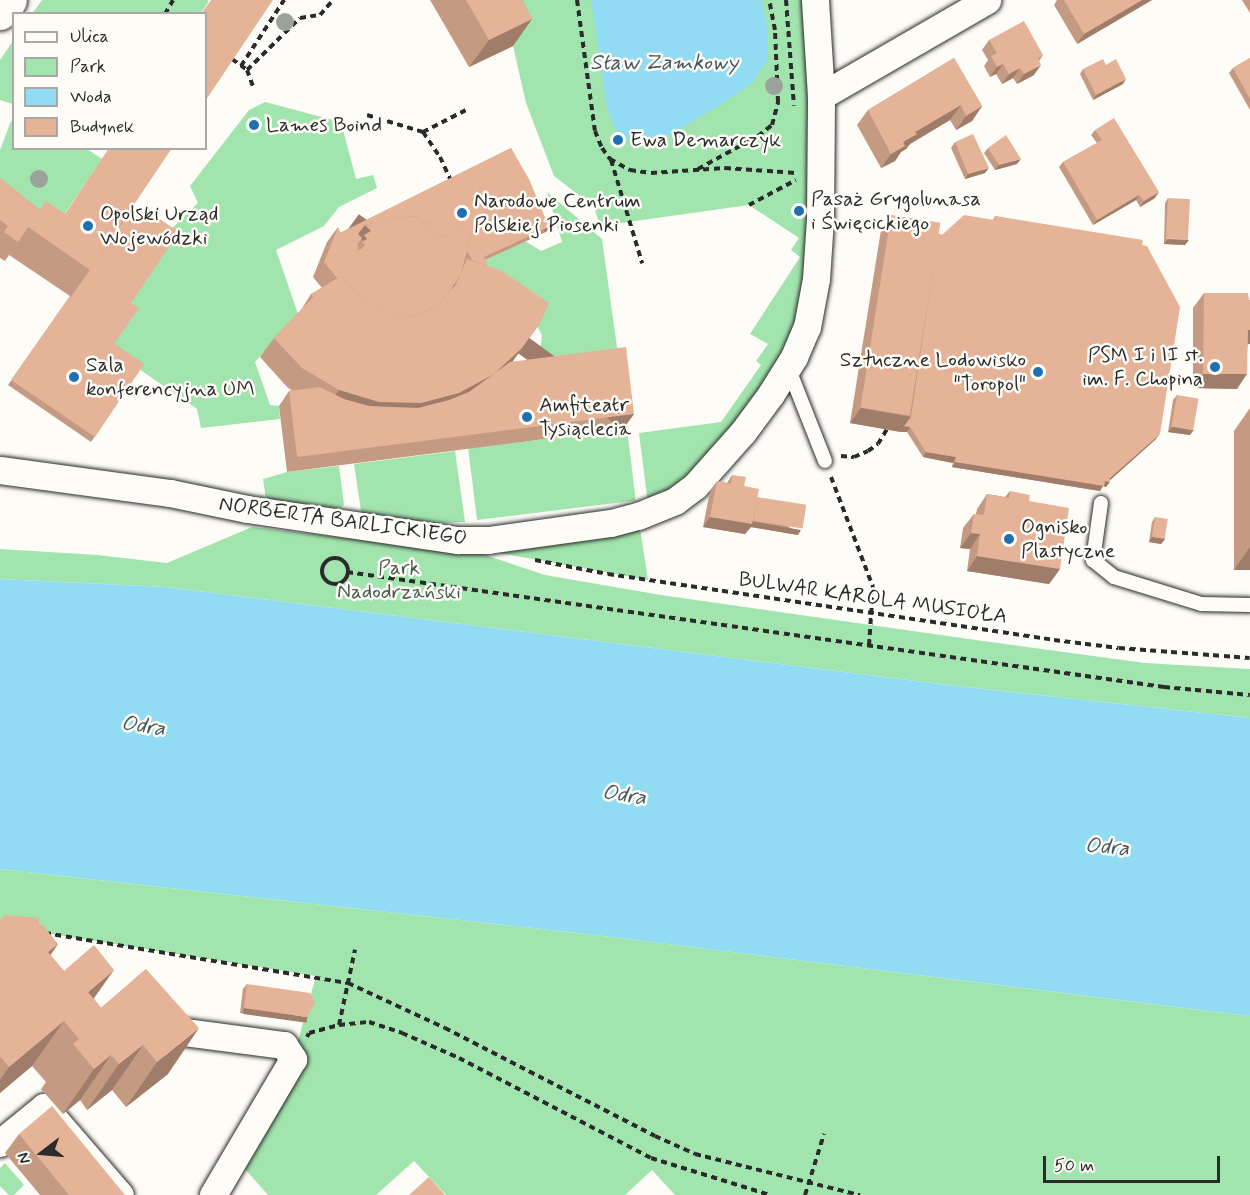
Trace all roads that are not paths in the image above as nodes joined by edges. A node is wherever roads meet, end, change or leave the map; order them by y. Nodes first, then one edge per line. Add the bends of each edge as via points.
1 (10, 0) edge
2 (815, 0) edge
3 (987, 0) edge
4 (0, 13) edge
5 (821, 96) junction
6 (788, 367) junction
7 (831, 458) road end
8 (0, 470) edge
9 (1101, 503) dead end
10 (1250, 605) edge
11 (177, 1030) edge
12 (0, 1143) edge
13 (120, 1195) edge
14 (213, 1195) edge

1 - 4 street
2 - 5 street, NORBERTA BARLICKIEGO
3 - 5 street
5 - 6 street, NORBERTA BARLICKIEGO via 816,279 807,327
6 - 7 lane
6 - 8 street, NORBERTA BARLICKIEGO via 742,432 695,486 675,501 611,523 488,540 458,540
9 - 10 lane via 1094,561 1114,577 1201,604
11 - 14 street via 284,1045 293,1059
12 - 13 street via 44,1107

